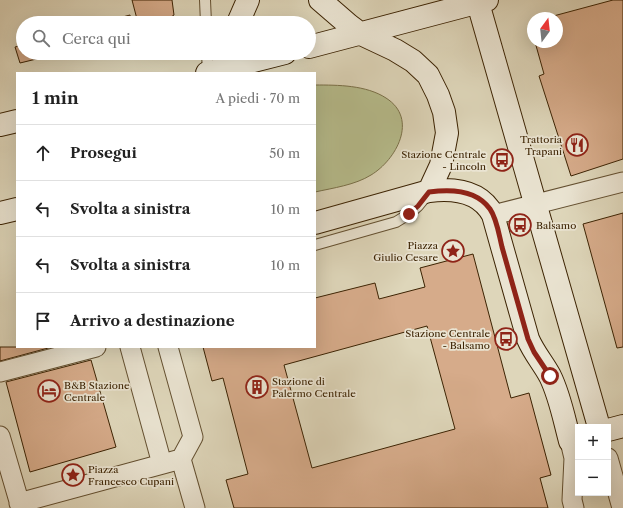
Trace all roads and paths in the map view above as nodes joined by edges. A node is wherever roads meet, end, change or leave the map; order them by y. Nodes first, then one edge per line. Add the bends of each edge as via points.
1 (205, 0) edge
2 (248, 0) edge
3 (320, 0) edge
4 (483, 1) edge
5 (206, 16) edge
6 (241, 16) edge
7 (361, 34) junction
8 (316, 45) edge
9 (207, 60) edge
10 (215, 60) edge
11 (258, 60) edge
12 (207, 72) edge
13 (208, 72) edge
14 (211, 72) edge
15 (16, 121) edge
16 (0, 125) edge
17 (623, 182) edge
18 (429, 192) junction
19 (536, 204) junction
20 (16, 209) edge
21 (0, 213) edge
22 (493, 215) junction
23 (316, 223) edge
24 (316, 245) edge
25 (93, 348) edge
26 (130, 348) edge
27 (168, 348) edge
28 (0, 372) edge
29 (598, 424) edge
30 (623, 426) edge
31 (611, 429) edge
32 (0, 436) edge
33 (574, 440) edge
34 (181, 459) junction
35 (609, 460) edge
36 (162, 464) junction
37 (20, 506) edge
38 (195, 508) edge
39 (574, 508) edge
40 (622, 508) edge

1 - 5 lane
2 - 6 street
3 - 7 street
4 - 7 street
4 - 19 street
7 - 8 street
7 - 18 street via 413,61 428,75 438,95 444,112 446,133 442,165
9 - 12 lane
10 - 13 street
11 - 14 street
15 - 16 street
17 - 19 street
18 - 22 street via 444,189 466,192 485,204
18 - 23 street
18 - 24 lane via 418,206 396,222
19 - 22 street
19 - 29 street
20 - 21 street
22 - 33 street via 528,339 550,376
25 - 28 street
26 - 36 street
27 - 34 street via 193,437
30 - 31 street
32 - 37 street
33 - 39 street
34 - 36 street
34 - 38 street
35 - 40 street
36 - 37 street

